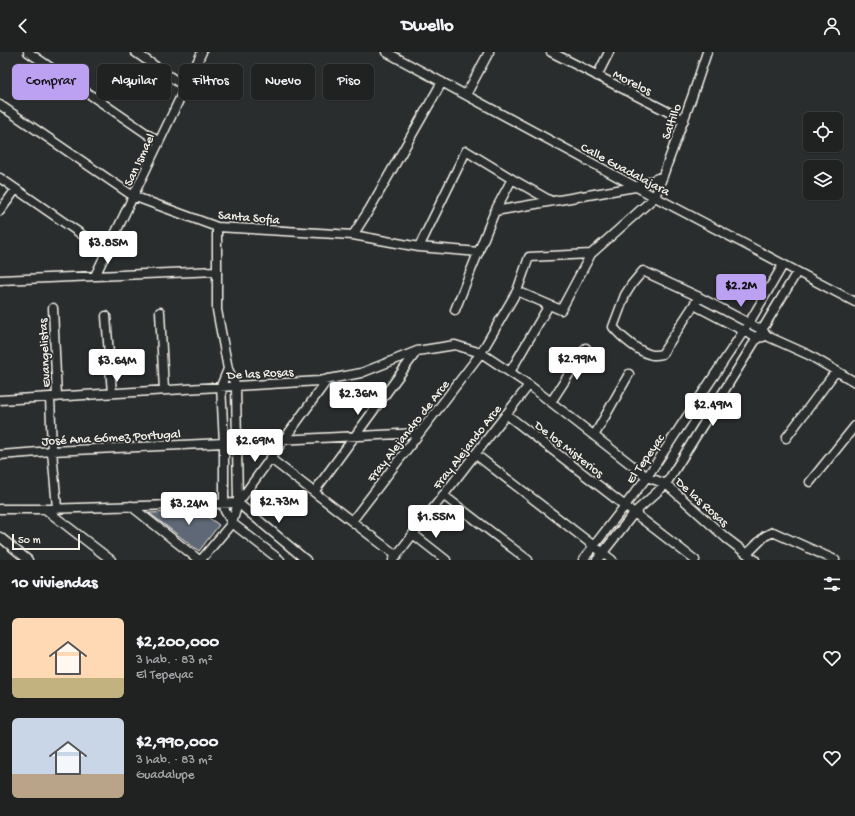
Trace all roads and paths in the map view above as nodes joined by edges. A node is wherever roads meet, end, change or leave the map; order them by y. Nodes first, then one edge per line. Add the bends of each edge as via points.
1 (28, 52) edge
2 (135, 52) edge
3 (202, 52) edge
4 (386, 52) edge
5 (489, 52) edge
6 (552, 52) edge
7 (609, 52) edge
8 (707, 52) edge
9 (196, 64) edge
10 (597, 76) junction
11 (442, 82) junction
12 (179, 83) edge
13 (466, 95) junction
14 (179, 100) edge
15 (0, 105) edge
16 (684, 120) junction
17 (159, 142) junction
18 (663, 176) junction
19 (0, 178) edge
20 (512, 179) junction
21 (635, 187) junction
22 (16, 189) junction
23 (133, 196) junction
24 (655, 197) junction
25 (551, 201) junction
26 (0, 211) edge
27 (495, 211) junction
28 (217, 227) junction
29 (353, 235) junction
30 (419, 247) junction
31 (107, 252) junction
32 (478, 252) junction
33 (591, 254) junction
34 (783, 265) junction
35 (217, 270) junction
36 (797, 272) junction
37 (95, 276) junction
38 (0, 280) edge
39 (517, 291) junction
40 (699, 297) junction
41 (855, 302) edge
42 (694, 304) junction
43 (549, 305) junction
44 (53, 308) dead end
45 (455, 310) dead end
46 (160, 312) dead end
47 (106, 316) dead end
48 (746, 327) junction
49 (762, 330) junction
50 (769, 337) junction
51 (757, 338) junction
52 (586, 348) dead end
53 (418, 351) junction
54 (481, 353) junction
55 (228, 370) junction
56 (836, 370) junction
57 (510, 372) junction
58 (629, 374) dead end
59 (328, 379) junction
60 (855, 382) edge
61 (529, 385) junction
62 (222, 386) junction
63 (236, 386) junction
64 (164, 390) junction
65 (112, 394) junction
66 (54, 397) junction
67 (0, 400) edge
68 (551, 402) junction
69 (506, 414) junction
70 (855, 426) edge
71 (420, 433) junction
72 (356, 436) junction
73 (594, 436) junction
74 (786, 438) dead end
75 (284, 440) junction
76 (237, 442) junction
77 (224, 443) junction
78 (52, 451) junction
79 (475, 454) junction
80 (0, 455) edge
81 (270, 459) junction
82 (647, 477) junction
83 (810, 482) dead end
84 (666, 484) junction
85 (314, 492) junction
86 (443, 495) junction
87 (224, 503) junction
88 (238, 503) junction
89 (131, 506) junction
90 (625, 506) junction
91 (57, 508) junction
92 (0, 509) edge
93 (45, 509) junction
94 (634, 513) junction
95 (352, 521) junction
96 (232, 523) junction
97 (413, 534) junction
98 (0, 537) edge
99 (594, 546) junction
100 (603, 553) junction
101 (747, 554) junction
102 (395, 558) edge
103 (28, 560) edge
104 (111, 560) edge
105 (200, 560) edge
106 (280, 560) edge
107 (306, 560) edge
108 (446, 560) edge
109 (528, 560) edge
110 (583, 560) edge
111 (597, 560) edge
112 (612, 560) edge
113 (695, 560) edge
114 (755, 560) edge
115 (835, 560) edge

1 - 17 street
2 - 12 street
3 - 9 street, San Ismael
4 - 11 street, Calle Guadalajara
5 - 13 street
6 - 10 street, Morelos
7 - 10 street
8 - 16 street, Saltillo
10 - 16 street, Morelos
11 - 13 street, Calle Guadalajara
11 - 29 street
13 - 21 street, Calle Guadalajara
14 - 17 street, San Ismael
15 - 23 street, Santa Sofia
16 - 18 street, Saltillo
17 - 23 street, San Ismael
18 - 21 street
18 - 24 street, Saltillo
19 - 22 street
20 - 25 street
20 - 27 street
20 - 30 street via 466,151
21 - 24 street, Calle Guadalajara
21 - 25 street
22 - 26 street
22 - 31 street
23 - 28 street, Santa Sofia
23 - 31 street, San Ismael
24 - 33 street
24 - 34 street, Calle Guadalajara
25 - 27 street
27 - 32 street
28 - 29 street, Santa Sofia
28 - 35 street
29 - 30 street, Santa Sofia
30 - 32 street, Santa Sofia
31 - 37 street, San Ismael
32 - 45 street
33 - 39 street via 528,257
33 - 43 street via 562,310
34 - 36 street, Calle Guadalajara
34 - 48 street, El Tepeyac
35 - 37 street
35 - 55 street via 217,310
36 - 41 street, Calle Guadalajara
36 - 49 street
37 - 38 street
39 - 43 street
39 - 54 street, Fray Alejandro de Arce
40 - 42 street
40 - 42 street via 643,271 624,295 613,327 620,336 643,352 662,354
40 - 48 street
42 - 48 street
43 - 57 street
44 - 66 street, Evangelistas
46 - 64 street
47 - 65 street
48 - 49 street
48 - 51 street
48 - 82 street, El Tepeyac
49 - 50 street
49 - 51 street
50 - 51 street
50 - 56 street
51 - 84 street
52 - 68 street
53 - 54 street, De las Rosas via 455,345
53 - 59 street, De las Rosas via 361,373
53 - 72 street
54 - 57 street, De las Rosas
54 - 71 street, Fray Alejandro de Arce
55 - 62 street
55 - 63 street
56 - 60 street
56 - 74 street
57 - 61 street, De las Rosas
58 - 73 street
59 - 63 street, De las Rosas
59 - 75 street
61 - 68 street, De las Rosas
61 - 69 street, Fray Alejando Arce
62 - 63 street, De las Rosas
62 - 64 street, De las Rosas
62 - 77 street
63 - 76 street
64 - 65 street, De las Rosas
65 - 66 street, De las Rosas
66 - 67 street, De las Rosas
66 - 78 street, Evangelistas
68 - 73 street, De las Rosas
69 - 79 street, Fray Alejando Arce
69 - 90 street, De los Misterios
70 - 83 street
71 - 72 street
71 - 95 street, Fray Alejandro de Arce
72 - 75 street
72 - 85 street
73 - 82 street, De las Rosas
75 - 76 street
75 - 81 street
76 - 88 street
77 - 78 street, José Ana Gómez Portugal
77 - 87 street
78 - 80 street, José Ana Gómez Portugal
78 - 91 street, Evangelistas
79 - 86 street, Fray Alejando Arce
79 - 99 street
81 - 85 street
81 - 88 street
82 - 84 street, De las Rosas
82 - 90 street, El Tepeyac
84 - 94 street
84 - 101 street, De las Rosas
85 - 95 street
86 - 97 street, Fray Alejando Arce
86 - 109 street
87 - 88 street
87 - 89 street
87 - 96 street via 225,511
88 - 96 street
88 - 107 street
89 - 91 street
89 - 105 street
90 - 94 street, De los Misterios
90 - 99 street, El Tepeyac
91 - 93 street
92 - 93 street
93 - 104 street
94 - 100 street
94 - 113 street, De los Misterios
95 - 102 street
96 - 105 street
96 - 106 street
97 - 102 street, Fray Alejando Arce
97 - 108 street
98 - 103 street
99 - 100 street
99 - 110 street, El Tepeyac
100 - 111 street
100 - 112 street
101 - 114 street, De las Rosas
101 - 115 street via 765,536 773,532

